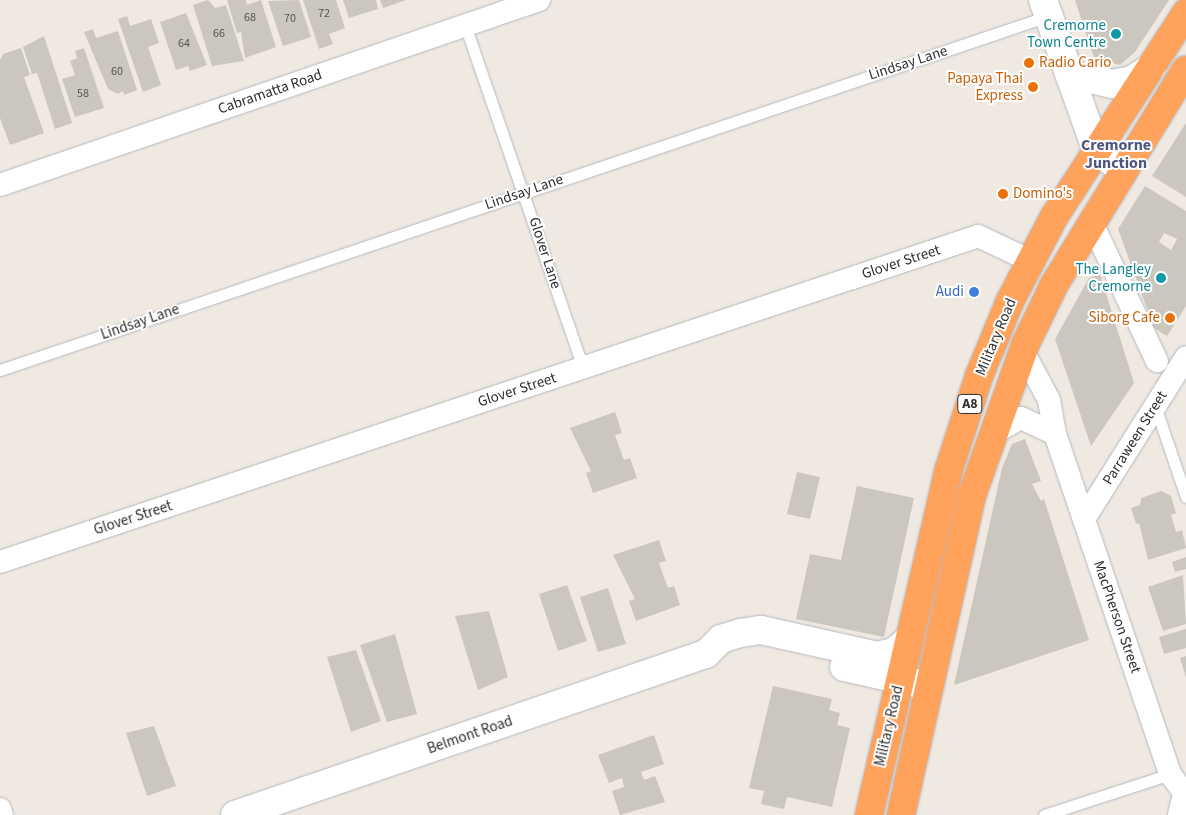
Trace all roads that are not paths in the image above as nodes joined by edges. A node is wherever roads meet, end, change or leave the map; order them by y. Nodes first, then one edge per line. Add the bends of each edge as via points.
1 (539, 0) edge
2 (1045, 8) edge
3 (1186, 13) edge
4 (465, 26) junction
5 (1152, 67) junction
6 (1186, 70) edge
7 (1069, 74) junction
8 (1097, 152) junction
9 (1124, 170) junction
10 (0, 185) edge
11 (524, 191) junction
12 (1091, 221) junction
13 (1032, 261) junction
14 (1026, 342) junction
15 (1186, 357) edge
16 (1156, 361) dead end
17 (583, 368) junction
18 (0, 370) edge
19 (1155, 404) junction
20 (1055, 434) junction
21 (991, 435) junction
22 (1186, 497) edge
23 (1084, 519) junction
24 (0, 562) edge
25 (908, 640) junction
26 (706, 654) junction
27 (900, 680) junction
28 (929, 686) junction
29 (1170, 774) junction
30 (1186, 795) edge
31 (1186, 799) edge
32 (0, 809) edge
33 (2, 815) edge
34 (236, 815) edge
35 (869, 815) edge
36 (901, 815) edge
37 (1044, 815) edge
38 (1182, 815) edge

1 - 4 street, Cabramatta Road
2 - 7 street
2 - 11 lane, Lindsay Lane
3 - 5 highway, Military Road / A8
4 - 10 street, Cabramatta Road
4 - 11 lane, Glover Lane
5 - 7 street via 1132,80 1112,84
5 - 8 highway, Military Road / A8
6 - 9 highway, Military Road / A8
7 - 8 street
8 - 9 street
8 - 13 highway, Military Road / A8
9 - 12 highway, Military Road / A8
11 - 17 lane, Glover Lane
11 - 18 lane, Lindsay Lane
12 - 14 highway, Military Road / A8
12 - 16 street
13 - 17 street, Glover Street via 978,236
13 - 25 highway, Military Road / A8 via 979,376 952,460
14 - 20 street, MacPherson Street via 1029,366 1049,400
14 - 21 highway, Military Road / A8
15 - 19 street, Parraween Street
17 - 24 street, Glover Street
19 - 22 lane
19 - 23 street, Parraween Street
20 - 21 street via 1021,418
20 - 23 street, MacPherson Street
21 - 28 highway, Military Road / A8 via 965,522
23 - 29 street, MacPherson Street
25 - 26 street, Belmont Road via 894,652 877,656 761,630 721,638
25 - 27 highway, Military Road / A8
26 - 27 street, Belmont Road via 726,657 762,650
26 - 34 street, Belmont Road
27 - 28 street, Belmont Road
27 - 35 highway, Military Road / A8
28 - 36 highway, Military Road / A8
29 - 30 street, MacPherson Street
29 - 37 lane
31 - 38 street
32 - 33 street

